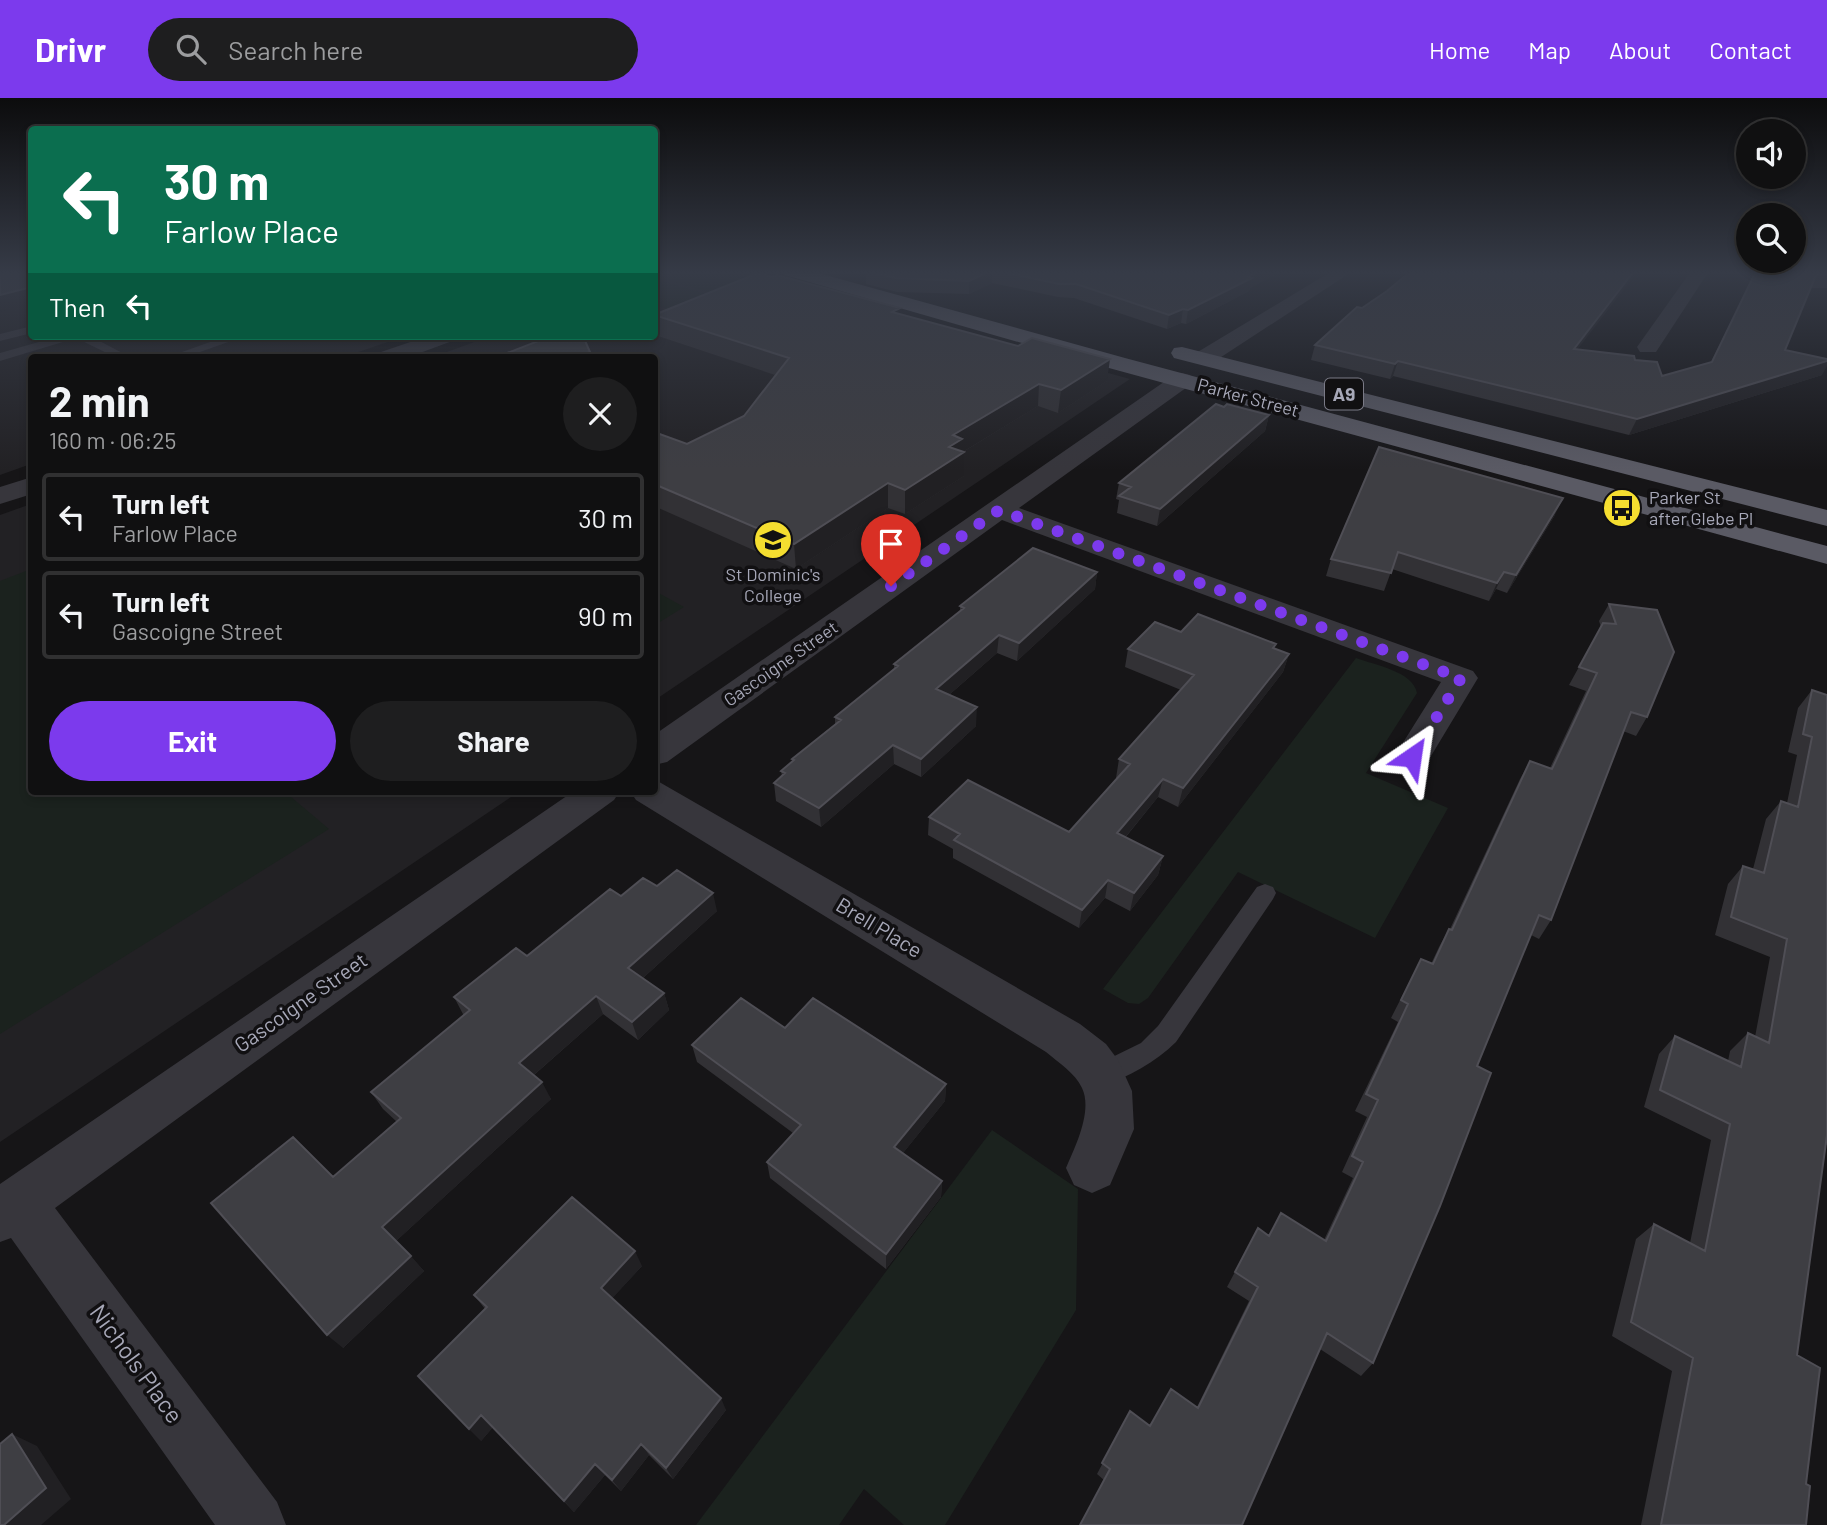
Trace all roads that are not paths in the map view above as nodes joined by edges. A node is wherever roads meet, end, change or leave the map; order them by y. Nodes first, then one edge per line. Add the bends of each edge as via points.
1 (1030, 338) edge
2 (1237, 338) edge
3 (1654, 338) edge
4 (58, 340) edge
5 (89, 340) edge
6 (227, 340) edge
7 (437, 340) edge
8 (0, 345) edge
9 (1648, 347) dead end
10 (1164, 348) dead end
11 (118, 354) edge
12 (183, 354) edge
13 (397, 354) edge
14 (0, 357) edge
15 (1204, 358) junction
16 (1182, 380) junction
17 (28, 486) edge
18 (0, 496) edge
19 (999, 510) junction
20 (1827, 518) edge
21 (1827, 555) edge
22 (658, 751) edge
23 (1412, 757) dead end
24 (595, 795) edge
25 (656, 795) edge
26 (1265, 892) dead end
27 (1101, 1075) junction
28 (1092, 1168) dead end
29 (9, 1210) edge
30 (254, 1525) edge

1 - 16 highway, Parker Street / A9
2 - 15 street
3 - 9 street
4 - 14 lane
5 - 11 lane
6 - 12 lane
7 - 13 street
8 - 14 lane via 7,350
10 - 15 highway, Parker Street / A9
15 - 20 highway, Parker Street / A9
16 - 19 street, Gascoigne Street
16 - 21 highway, Parker Street / A9
17 - 18 street
19 - 22 street, Gascoigne Street
19 - 23 street via 1461,678
24 - 29 street, Gascoigne Street
25 - 27 street, Brell Place via 1063,1038
26 - 27 lane via 1167,1034 1150,1051
27 - 28 street via 1108,1091 1109,1129
29 - 30 street, Nichols Place

